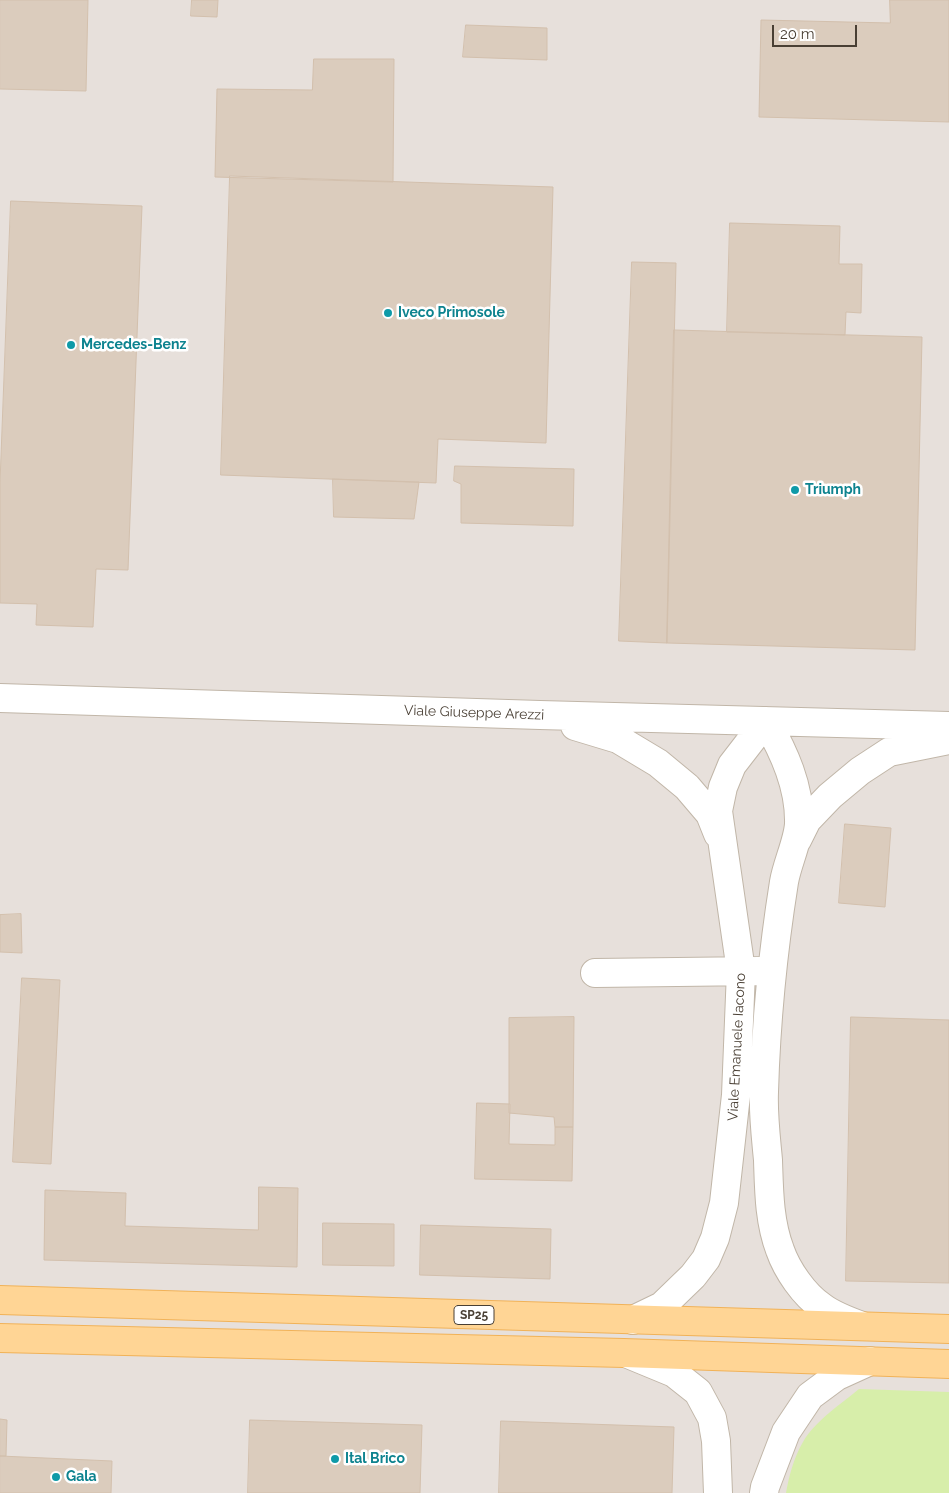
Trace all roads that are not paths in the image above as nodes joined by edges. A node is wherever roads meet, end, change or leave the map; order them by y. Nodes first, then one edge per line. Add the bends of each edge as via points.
1 (0, 698) edge
2 (540, 715) junction
3 (766, 721) junction
4 (949, 726) edge
5 (949, 740) edge
6 (723, 848) junction
7 (792, 850) junction
8 (741, 970) junction
9 (772, 972) junction
10 (595, 973) dead end
11 (0, 1300) edge
12 (633, 1320) junction
13 (862, 1326) junction
14 (949, 1329) edge
15 (0, 1338) edge
16 (624, 1353) junction
17 (870, 1361) junction
18 (949, 1364) edge
19 (718, 1493) edge
20 (764, 1493) edge

1 - 2 street, Viale Giuseppe Arezzi
2 - 3 street, Viale Giuseppe Arezzi
2 - 6 street via 618,739 658,763 687,787 710,814
3 - 4 street, Viale Giuseppe Arezzi
3 - 6 street, Viale Emanuele Iacono via 732,765 723,787 718,811
3 - 7 street via 792,774 799,825
5 - 7 street via 889,752 860,771 806,820
6 - 8 street, Viale Emanuele Iacono
7 - 9 street via 784,880
8 - 9 street
8 - 10 street
8 - 12 street, Viale Emanuele Iacono via 730,1161 715,1238 706,1259 679,1292 662,1306
9 - 13 street via 764,1094 773,1227 780,1250 805,1291 820,1306
11 - 12 main road, SP25
12 - 13 main road, SP25
13 - 14 main road, SP25
15 - 16 main road
16 - 17 main road
16 - 19 street via 674,1373 698,1392 712,1418
17 - 18 main road
17 - 20 street via 837,1376 810,1396 786,1432

